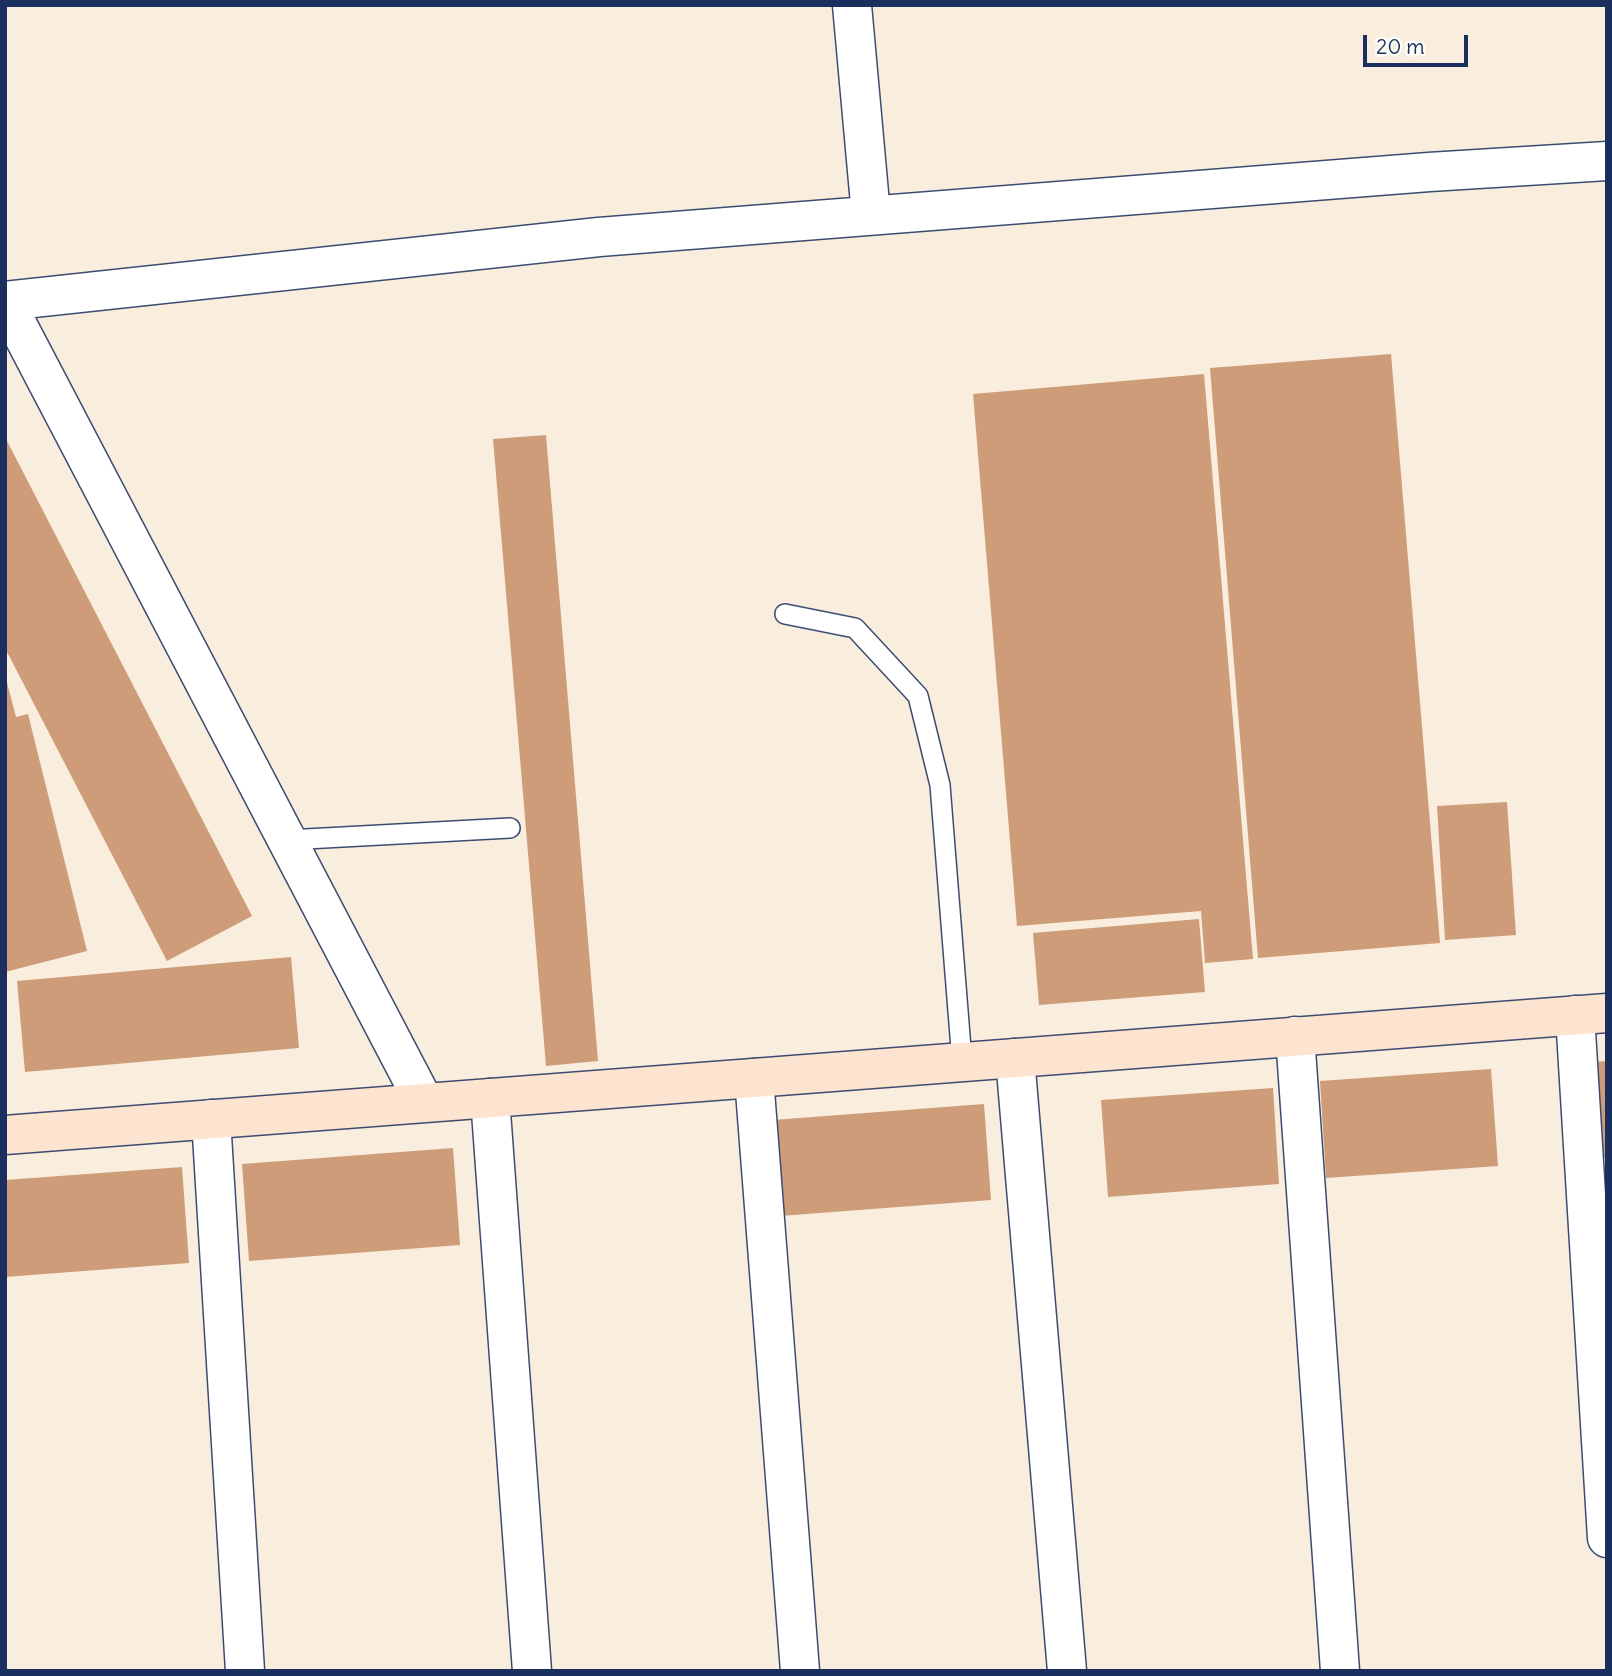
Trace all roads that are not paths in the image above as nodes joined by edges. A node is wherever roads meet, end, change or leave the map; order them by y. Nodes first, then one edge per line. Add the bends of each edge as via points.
1 (852, 5) edge
2 (1607, 161) edge
3 (871, 215) junction
4 (5, 301) edge
5 (785, 614) dead end
6 (510, 828) dead end
7 (287, 840) junction
8 (1591, 1014) edge
9 (1295, 1036) junction
10 (1015, 1058) junction
11 (962, 1061) junction
12 (754, 1078) junction
13 (489, 1098) junction
14 (424, 1102) junction
15 (211, 1119) junction
16 (5, 1135) edge
17 (1607, 1538) edge
18 (245, 1671) edge
19 (532, 1671) edge
20 (800, 1671) edge
21 (1067, 1671) edge
22 (1340, 1671) edge

1 - 3 street
2 - 3 street
3 - 4 street via 599,237
4 - 7 street
5 - 11 lane via 855,628 918,696 940,785
6 - 7 lane
7 - 14 street
8 - 9 street
8 - 17 street
9 - 10 street
9 - 22 street
10 - 11 street
10 - 21 street
11 - 12 street
12 - 13 street
12 - 20 street
13 - 14 street
13 - 19 street
14 - 15 street
15 - 16 street
15 - 18 street

